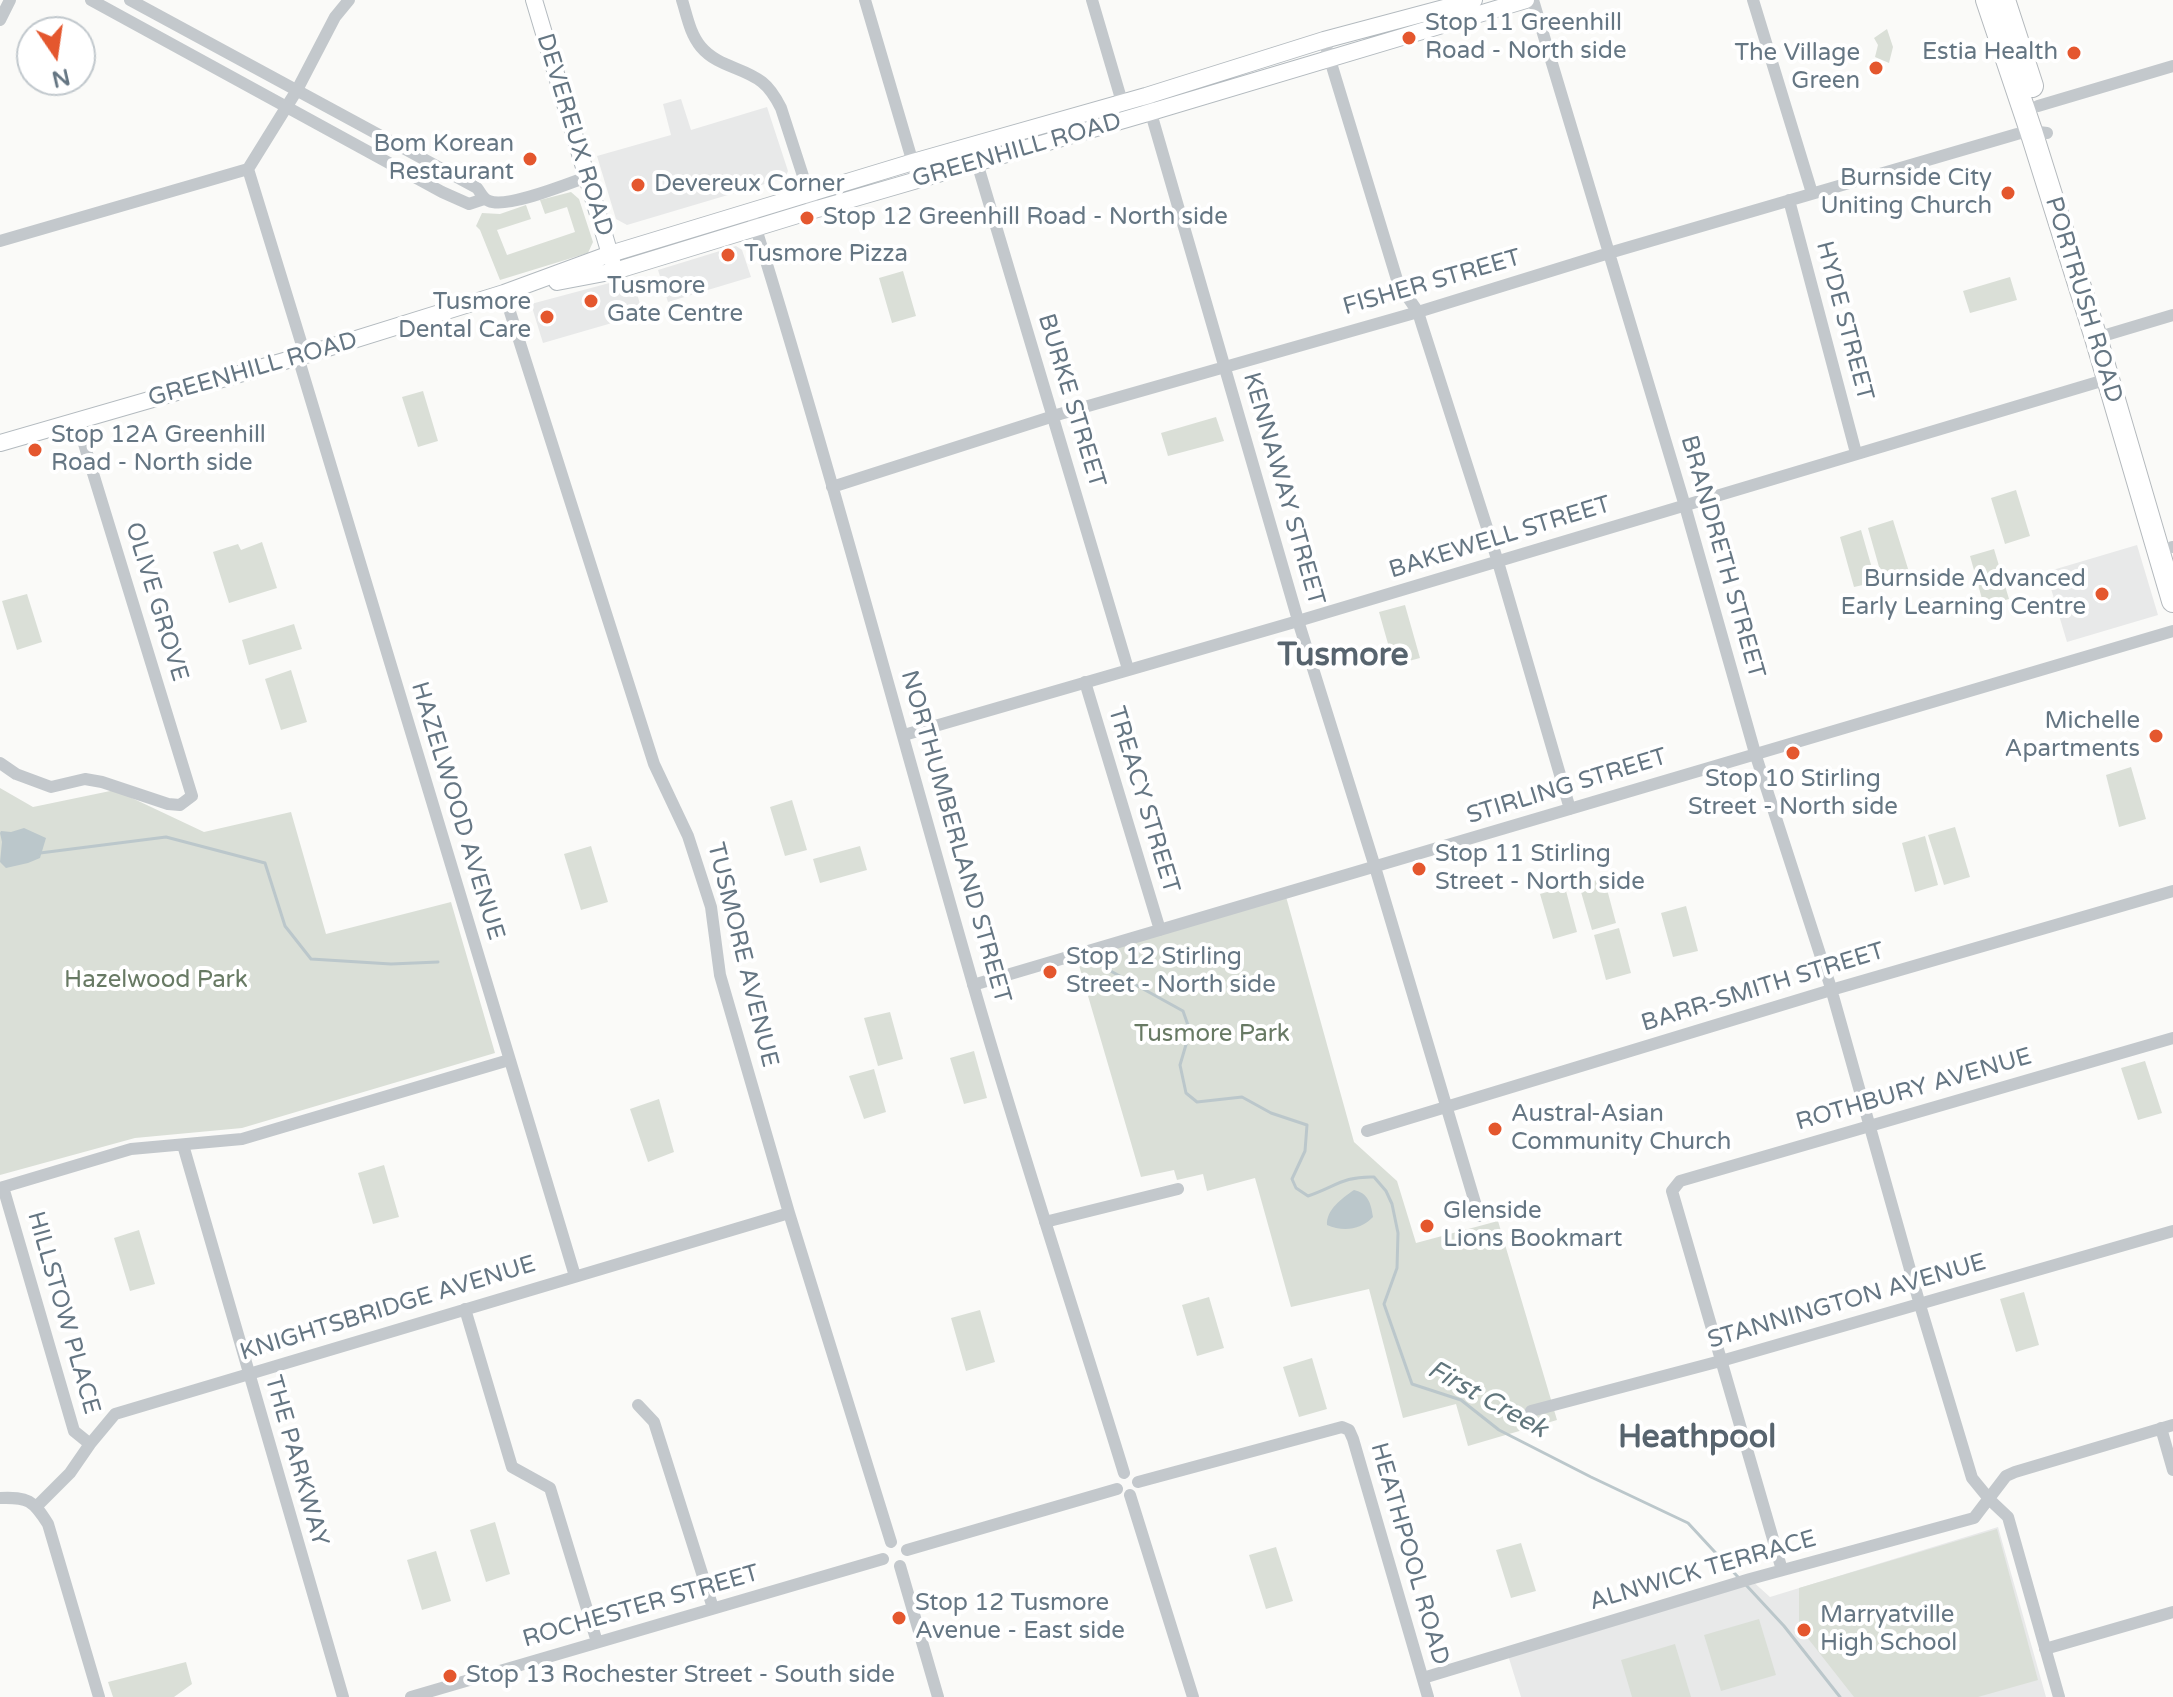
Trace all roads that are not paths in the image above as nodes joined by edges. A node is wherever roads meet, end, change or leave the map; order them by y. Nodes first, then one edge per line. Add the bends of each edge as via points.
1 (10, 0) edge
2 (91, 0) edge
3 (130, 0) edge
4 (349, 0) edge
5 (534, 0) edge
6 (682, 0) edge
7 (865, 0) edge
8 (1092, 0) edge
9 (1474, 0) edge
10 (1526, 0) edge
11 (1533, 0) edge
12 (1753, 0) edge
13 (1987, 0) edge
14 (2004, 0) edge
15 (0, 20) edge
16 (1324, 40) junction
17 (1330, 58) junction
18 (2173, 66) edge
19 (297, 90) junction
20 (1146, 96) junction
21 (1122, 102) junction
22 (2038, 106) junction
23 (287, 107) junction
24 (1151, 112) junction
25 (2039, 132) junction
26 (972, 145) junction
27 (913, 162) junction
28 (977, 162) junction
29 (436, 167) junction
30 (248, 169) junction
31 (587, 177) junction
32 (918, 179) junction
33 (428, 184) junction
34 (1812, 193) junction
35 (484, 199) junction
36 (1789, 200) junction
37 (811, 201) junction
38 (753, 219) junction
39 (0, 241) edge
40 (1609, 253) junction
41 (612, 262) junction
42 (504, 293) junction
43 (1418, 312) junction
44 (2173, 315) edge
45 (2102, 336) junction
46 (302, 356) junction
47 (1225, 366) junction
48 (2108, 379) junction
49 (1052, 416) junction
50 (77, 421) junction
51 (0, 443) edge
52 (1856, 453) junction
53 (832, 487) junction
54 (1685, 506) junction
55 (2173, 548) edge
56 (1498, 562) junction
57 (2173, 601) edge
58 (1298, 621) junction
59 (2173, 631) edge
60 (1128, 669) junction
61 (1085, 682) junction
62 (904, 735) junction
63 (1755, 753) junction
64 (0, 763) edge
65 (1570, 809) junction
66 (1375, 867) junction
67 (2173, 891) edge
68 (1160, 930) junction
69 (973, 985) junction
70 (1831, 990) junction
71 (2173, 1038) edge
72 (509, 1060) junction
73 (1447, 1106) junction
74 (1870, 1125) junction
75 (1367, 1131) dead end
76 (183, 1145) junction
77 (2, 1187) edge
78 (1178, 1189) dead end
79 (789, 1213) junction
80 (1479, 1216) dead end
81 (1045, 1222) junction
82 (2173, 1231) edge
83 (575, 1276) junction
84 (1920, 1305) junction
85 (465, 1309) junction
86 (1721, 1361) junction
87 (248, 1375) junction
88 (638, 1405) dead end
89 (1531, 1411) dead end
90 (2167, 1426) edge
91 (90, 1444) junction
92 (2173, 1470) edge
93 (1124, 1473) junction
94 (1138, 1482) junction
95 (1117, 1489) junction
96 (1130, 1495) junction
97 (0, 1498) edge
98 (1990, 1500) junction
99 (37, 1506) junction
100 (891, 1542) junction
101 (907, 1550) junction
102 (883, 1559) junction
103 (900, 1566) junction
104 (1782, 1570) junction
105 (713, 1608) junction
106 (2173, 1612) edge
107 (597, 1642) junction
108 (2045, 1649) junction
109 (1423, 1678) junction
110 (1425, 1696) edge
111 (99, 1697) edge
112 (343, 1697) edge
113 (411, 1697) edge
114 (938, 1697) edge
115 (1193, 1697) edge
116 (2059, 1697) edge

1 - 15 street
2 - 23 street
3 - 19 street
4 - 19 street
5 - 31 main road, DEVEREUX ROAD
6 - 37 street via 702,48 772,92
7 - 27 street
8 - 21 street
9 - 16 main road, GREENHILL ROAD
10 - 17 main road, GREENHILL ROAD
11 - 40 street, BRANDRETH STREET
12 - 34 street
13 - 25 highway, PORTRUSH ROAD
14 - 22 highway, PORTRUSH ROAD
16 - 17 street
16 - 20 main road, GREENHILL ROAD
17 - 24 main road, GREENHILL ROAD
17 - 43 street via 1398,283
18 - 22 street
19 - 23 street
19 - 29 street
20 - 21 main road, GREENHILL ROAD
20 - 24 street, KENNAWAY STREET
21 - 26 main road, GREENHILL ROAD
22 - 25 highway, PORTRUSH ROAD
23 - 30 street
23 - 33 street
24 - 28 main road, GREENHILL ROAD
24 - 47 street, KENNAWAY STREET
25 - 34 street, FISHER STREET
25 - 45 highway, PORTRUSH ROAD
26 - 27 main road, GREENHILL ROAD
26 - 28 street, BURKE STREET
27 - 32 street
27 - 37 main road, GREENHILL ROAD
28 - 32 main road, GREENHILL ROAD
28 - 49 street, BURKE STREET
29 - 33 street
29 - 35 street via 477,188
30 - 39 street
30 - 46 street, HAZELWOOD AVENUE
31 - 35 street via 510,202
31 - 41 main road, DEVEREUX ROAD
32 - 37 main road, GREENHILL ROAD
33 - 35 street via 469,204
34 - 36 street, FISHER STREET
36 - 40 street, FISHER STREET
36 - 52 street, HYDE STREET
37 - 38 main road, GREENHILL ROAD
38 - 41 main road, GREENHILL ROAD
38 - 53 street, NORTHUMBERLAND STREET
40 - 43 street, FISHER STREET
40 - 54 street, BRANDRETH STREET
41 - 42 main road, GREENHILL ROAD
42 - 46 main road, GREENHILL ROAD
42 - 79 street, TUSMORE AVENUE via 654,764 688,836 711,907 720,975
43 - 47 street, FISHER STREET
43 - 56 street
44 - 45 street
45 - 48 highway, PORTRUSH ROAD
45 - 55 highway, PORTRUSH ROAD
46 - 50 main road, GREENHILL ROAD
46 - 72 street, HAZELWOOD AVENUE
47 - 49 street, FISHER STREET
47 - 58 street, KENNAWAY STREET
48 - 52 street, BAKEWELL STREET
48 - 57 highway, PORTRUSH ROAD
49 - 53 street, FISHER STREET
49 - 60 street, BURKE STREET
50 - 51 main road, GREENHILL ROAD
50 - 64 street, OLIVE GROVE via 192,796 180,805 168,804 85,779 51,787
52 - 54 street, BAKEWELL STREET
53 - 62 street, NORTHUMBERLAND STREET
54 - 56 street, BAKEWELL STREET
54 - 63 street, BRANDRETH STREET
56 - 58 street, BAKEWELL STREET
56 - 65 street
58 - 60 street, BAKEWELL STREET
58 - 66 street, KENNAWAY STREET
59 - 63 street, STIRLING STREET
60 - 61 street, BAKEWELL STREET
61 - 62 street, BAKEWELL STREET
61 - 68 street, TREACY STREET
62 - 69 street, NORTHUMBERLAND STREET
63 - 65 street, STIRLING STREET
63 - 70 street, BRANDRETH STREET
65 - 66 street, STIRLING STREET
66 - 68 street, STIRLING STREET
66 - 73 street, KENNAWAY STREET
67 - 70 street, BARR-SMITH STREET
68 - 69 street, STIRLING STREET
69 - 81 street, NORTHUMBERLAND STREET
70 - 73 street, BARR-SMITH STREET
70 - 74 street, BRANDRETH STREET
71 - 74 street, ROTHBURY AVENUE
72 - 76 street via 242,1139
72 - 83 street, HAZELWOOD AVENUE
73 - 75 street, BARR-SMITH STREET
73 - 80 street, KENNAWAY STREET
74 - 84 street, BRANDRETH STREET
74 - 86 street, ROTHBURY AVENUE via 1674,1186
76 - 77 street via 131,1149
76 - 87 street, THE PARKWAY
77 - 91 street, HILLSTOW PLACE via 74,1431
78 - 81 street
79 - 83 street, KNIGHTSBRIDGE AVENUE
79 - 100 street, TUSMORE AVENUE
81 - 93 street, NORTHUMBERLAND STREET
82 - 84 street, STANNINGTON AVENUE
83 - 85 street, KNIGHTSBRIDGE AVENUE
84 - 86 street, STANNINGTON AVENUE
84 - 98 street, BRANDRETH STREET via 1972,1478
85 - 87 street, KNIGHTSBRIDGE AVENUE
85 - 107 street via 512,1467 550,1488
86 - 89 street, STANNINGTON AVENUE
86 - 104 street
87 - 91 street, KNIGHTSBRIDGE AVENUE via 115,1414
87 - 112 street, THE PARKWAY
88 - 105 street via 654,1422
90 - 92 street
90 - 98 street, ALNWICK TERRACE via 2015,1472 2006,1476
91 - 99 street, KNIGHTSBRIDGE AVENUE
93 - 94 street via 1132,1473
93 - 95 street via 1116,1481
94 - 96 street
94 - 109 street, HEATHPOOL ROAD via 1342,1427 1349,1430
95 - 96 street
95 - 101 street
96 - 115 street
97 - 99 street via 20,1497
98 - 104 street, ALNWICK TERRACE via 1974,1518
98 - 108 street, BRANDRETH STREET via 2008,1517
99 - 111 street via 48,1524
100 - 101 street
100 - 102 street
101 - 103 street
102 - 103 street
102 - 105 street, ROCHESTER STREET
103 - 114 street
104 - 109 street, ALNWICK TERRACE
105 - 107 street, ROCHESTER STREET
106 - 108 street
107 - 113 street, ROCHESTER STREET
108 - 116 street, BRANDRETH STREET
109 - 110 street, HEATHPOOL ROAD

